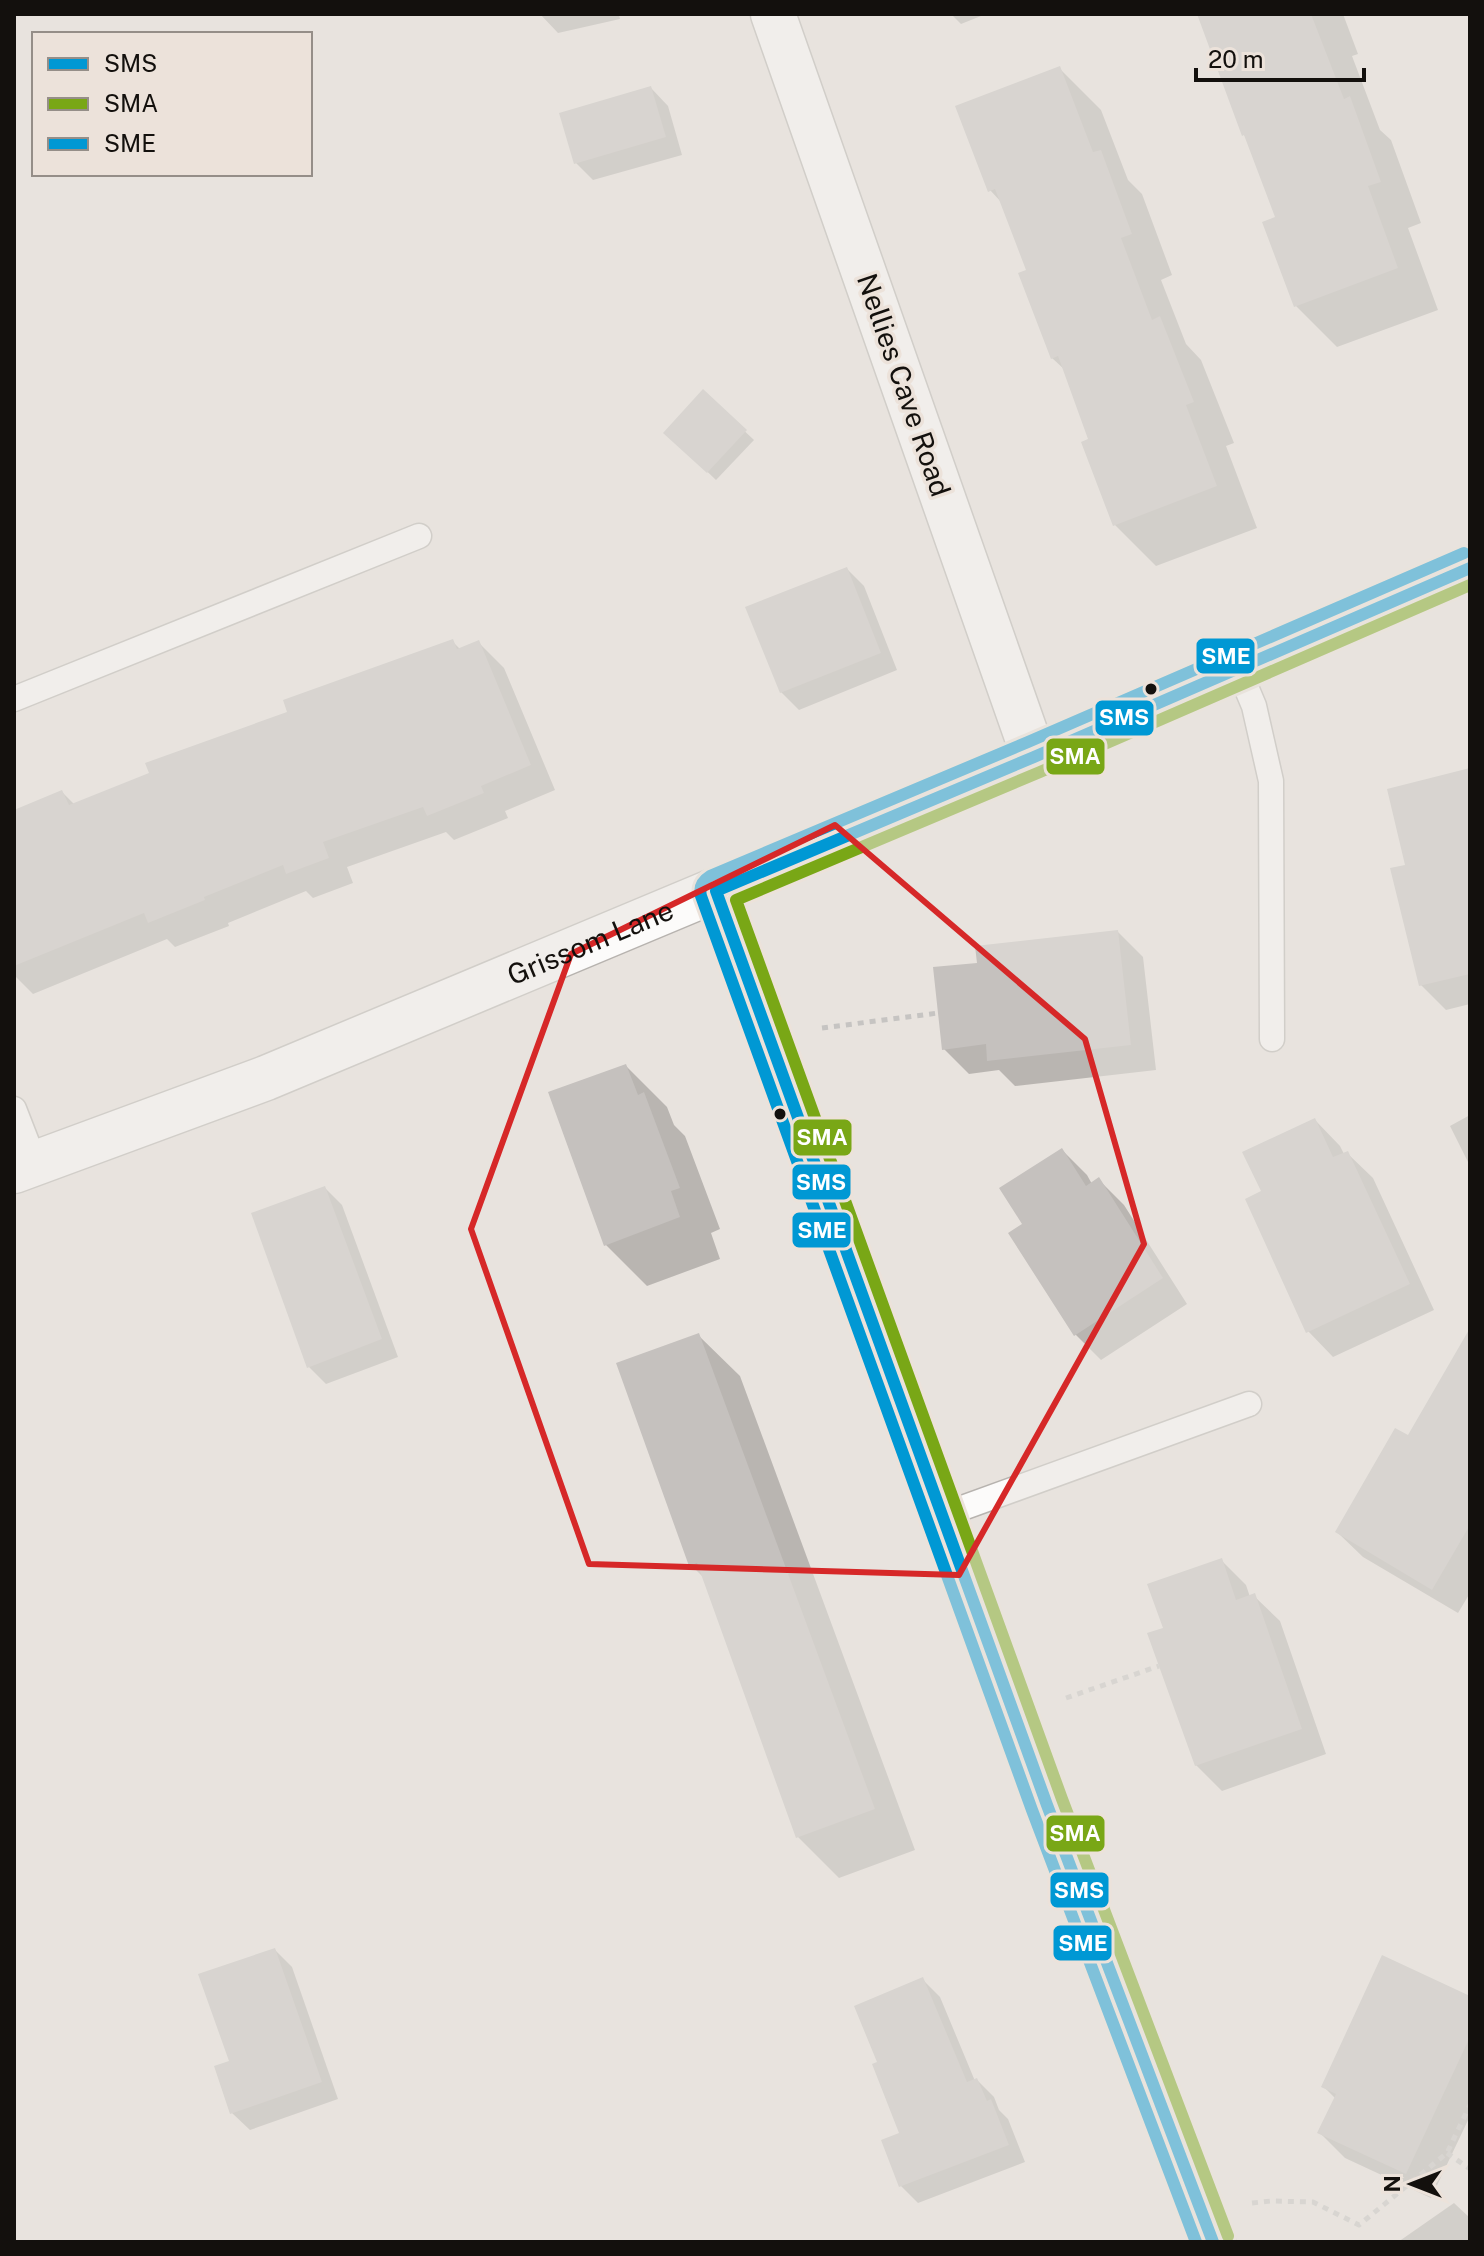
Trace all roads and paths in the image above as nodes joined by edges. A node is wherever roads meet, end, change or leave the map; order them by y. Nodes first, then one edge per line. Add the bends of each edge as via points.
1 (773, 14) edge
2 (419, 536) dead end
3 (1470, 568) edge
4 (1238, 668) junction
5 (14, 699) edge
6 (1034, 757) junction
7 (716, 891) junction
8 (938, 1013) dead end
9 (822, 1028) dead end
10 (1272, 1039) dead end
11 (14, 1109) edge
12 (25, 1167) edge
13 (1249, 1404) dead end
14 (943, 1515) junction
15 (1159, 1666) dead end
16 (1066, 1698) dead end
17 (1470, 2105) edge
18 (1447, 2153) junction
19 (1470, 2169) edge
20 (1248, 2204) dead end
21 (1213, 2242) edge

1 - 6 street, Nellies Cave Road
2 - 5 lane
3 - 4 street, Grissom Lane
4 - 6 street, Grissom Lane
4 - 10 lane via 1254,706 1271,781
6 - 7 street, Grissom Lane
7 - 12 street, Grissom Lane via 266,1078
7 - 14 street
8 - 9 path
11 - 12 lane
13 - 14 lane
14 - 21 street via 1052,1820
15 - 16 path
17 - 18 path
18 - 19 path
18 - 20 path via 1359,2225 1313,2202

